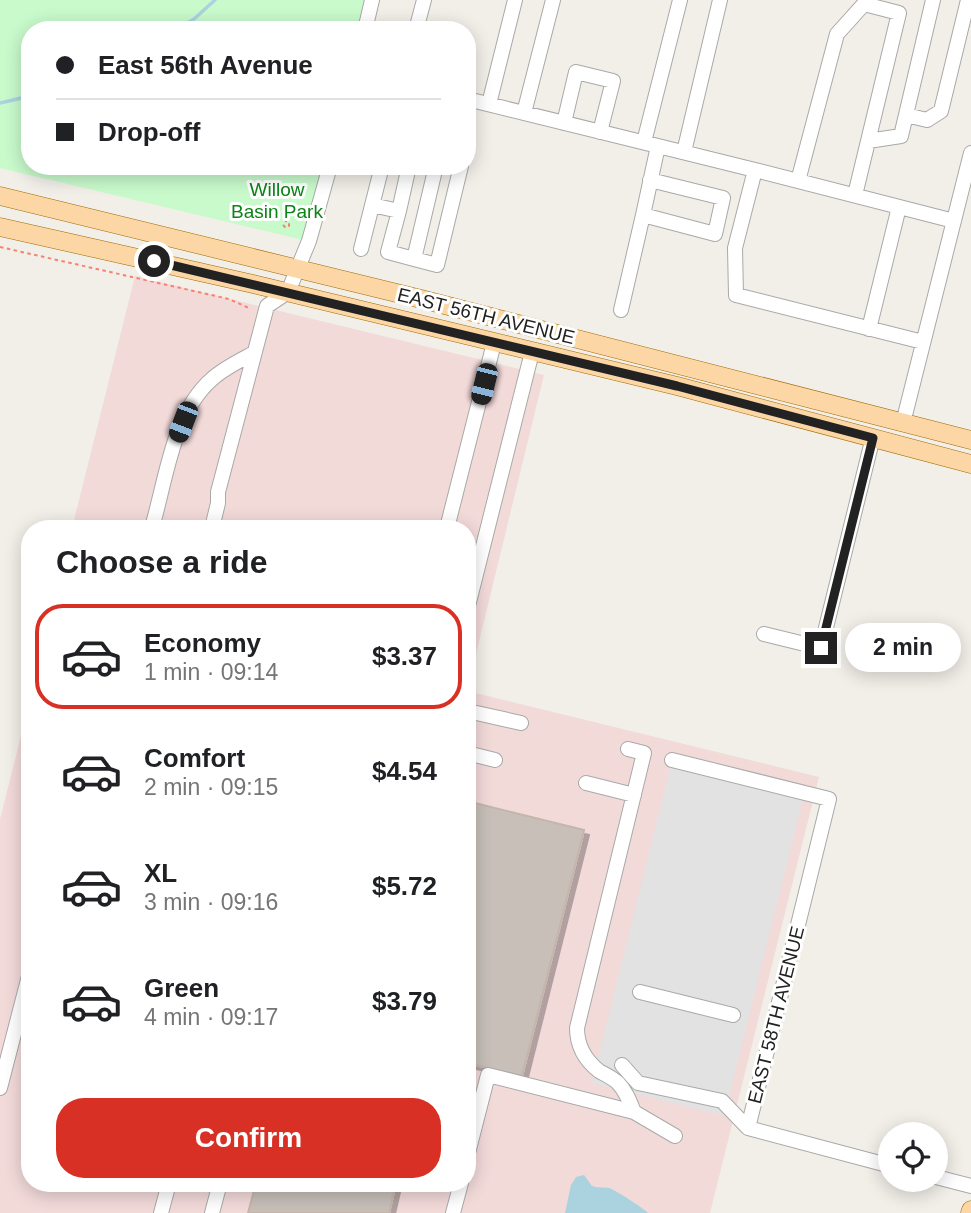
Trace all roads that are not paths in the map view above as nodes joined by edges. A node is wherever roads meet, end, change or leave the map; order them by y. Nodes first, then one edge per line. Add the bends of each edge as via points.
1 (372, 0) edge
2 (424, 0) edge
3 (515, 0) edge
4 (553, 0) edge
5 (680, 0) edge
6 (720, 0) edge
7 (933, 0) edge
8 (968, 0) edge
9 (900, 7) edge
10 (367, 21) edge
11 (418, 21) edge
12 (476, 101) edge
13 (489, 104) junction
14 (524, 113) junction
15 (906, 115) junction
16 (564, 122) junction
17 (600, 132) junction
18 (868, 141) junction
19 (651, 144) junction
20 (684, 152) junction
21 (971, 153) edge
22 (755, 170) junction
23 (328, 175) edge
24 (380, 175) edge
25 (408, 175) edge
26 (434, 175) edge
27 (459, 175) edge
28 (650, 180) junction
29 (798, 181) junction
30 (855, 195) junction
31 (0, 196) edge
32 (372, 205) junction
33 (900, 207) junction
34 (399, 211) junction
35 (643, 215) junction
36 (954, 221) junction
37 (0, 227) edge
38 (360, 249) dead end
39 (414, 259) junction
40 (298, 268) junction
41 (288, 292) junction
42 (621, 310) dead end
43 (869, 329) junction
44 (923, 342) junction
45 (494, 343) junction
46 (532, 352) junction
47 (254, 353) junction
48 (903, 423) junction
49 (873, 438) junction
50 (971, 440) edge
51 (971, 464) edge
52 (218, 492) junction
53 (154, 520) edge
54 (205, 520) edge
55 (214, 520) edge
56 (449, 520) edge
57 (476, 560) edge
58 (764, 634) dead end
59 (476, 713) edge
60 (521, 723) dead end
61 (628, 749) dead end
62 (476, 755) edge
63 (495, 760) dead end
64 (672, 760) dead end
65 (586, 783) dead end
66 (634, 795) junction
67 (640, 992) dead end
68 (21, 1007) edge
69 (733, 1015) dead end
70 (622, 1065) dead end
71 (0, 1088) edge
72 (634, 1112) junction
73 (476, 1122) edge
74 (747, 1128) junction
75 (675, 1136) dead end
76 (878, 1163) edge
77 (948, 1180) edge
78 (971, 1186) edge
79 (167, 1192) edge
80 (218, 1192) edge
81 (459, 1192) edge
82 (162, 1213) edge
83 (212, 1213) edge
84 (453, 1213) edge

1 - 10 street
2 - 11 street
3 - 13 street
4 - 14 street
5 - 19 street
6 - 20 street
7 - 15 street
8 - 15 street via 941,111 927,120
9 - 18 street
9 - 29 street via 864,4 837,34
12 - 13 street
13 - 14 street
14 - 16 street
15 - 18 street via 901,136
16 - 17 street
16 - 17 street via 576,72 613,81
17 - 19 street
18 - 30 street
19 - 20 street
19 - 28 street
20 - 22 street
21 - 36 street
22 - 29 street
22 - 43 street via 734,248 736,295
23 - 40 street
24 - 32 street
25 - 34 street
26 - 39 street
27 - 39 street via 437,265
28 - 35 street
28 - 35 street via 723,198 715,234
29 - 30 street
30 - 33 street
31 - 40 main road, EAST 56TH AVENUE
32 - 34 street
32 - 38 street
33 - 36 street
33 - 43 street
34 - 39 street via 388,253
35 - 42 street
36 - 44 street
37 - 41 main road, EAST 56TH AVENUE
40 - 41 street
40 - 48 main road, EAST 56TH AVENUE
41 - 45 main road, EAST 56TH AVENUE
41 - 47 street via 267,306
43 - 44 street
44 - 48 street
45 - 46 main road, EAST 56TH AVENUE
45 - 56 street
46 - 49 main road, EAST 56TH AVENUE
46 - 57 street
47 - 52 street
47 - 53 street via 211,380 191,403
48 - 50 main road, EAST 56TH AVENUE
49 - 51 main road, EAST 56TH AVENUE
49 - 58 street via 821,648
52 - 54 street
52 - 55 street
59 - 60 street
61 - 66 street via 644,753
62 - 63 street
64 - 74 street, EAST 58TH AVENUE via 829,799
65 - 66 street
66 - 72 street via 577,1028 579,1046 587,1059 624,1089
67 - 69 street
68 - 71 street
70 - 74 street via 638,1083 722,1101
72 - 73 street via 488,1075
72 - 75 street
74 - 76 street, EAST 58TH AVENUE
77 - 78 street
79 - 82 street
80 - 83 street
81 - 84 street

